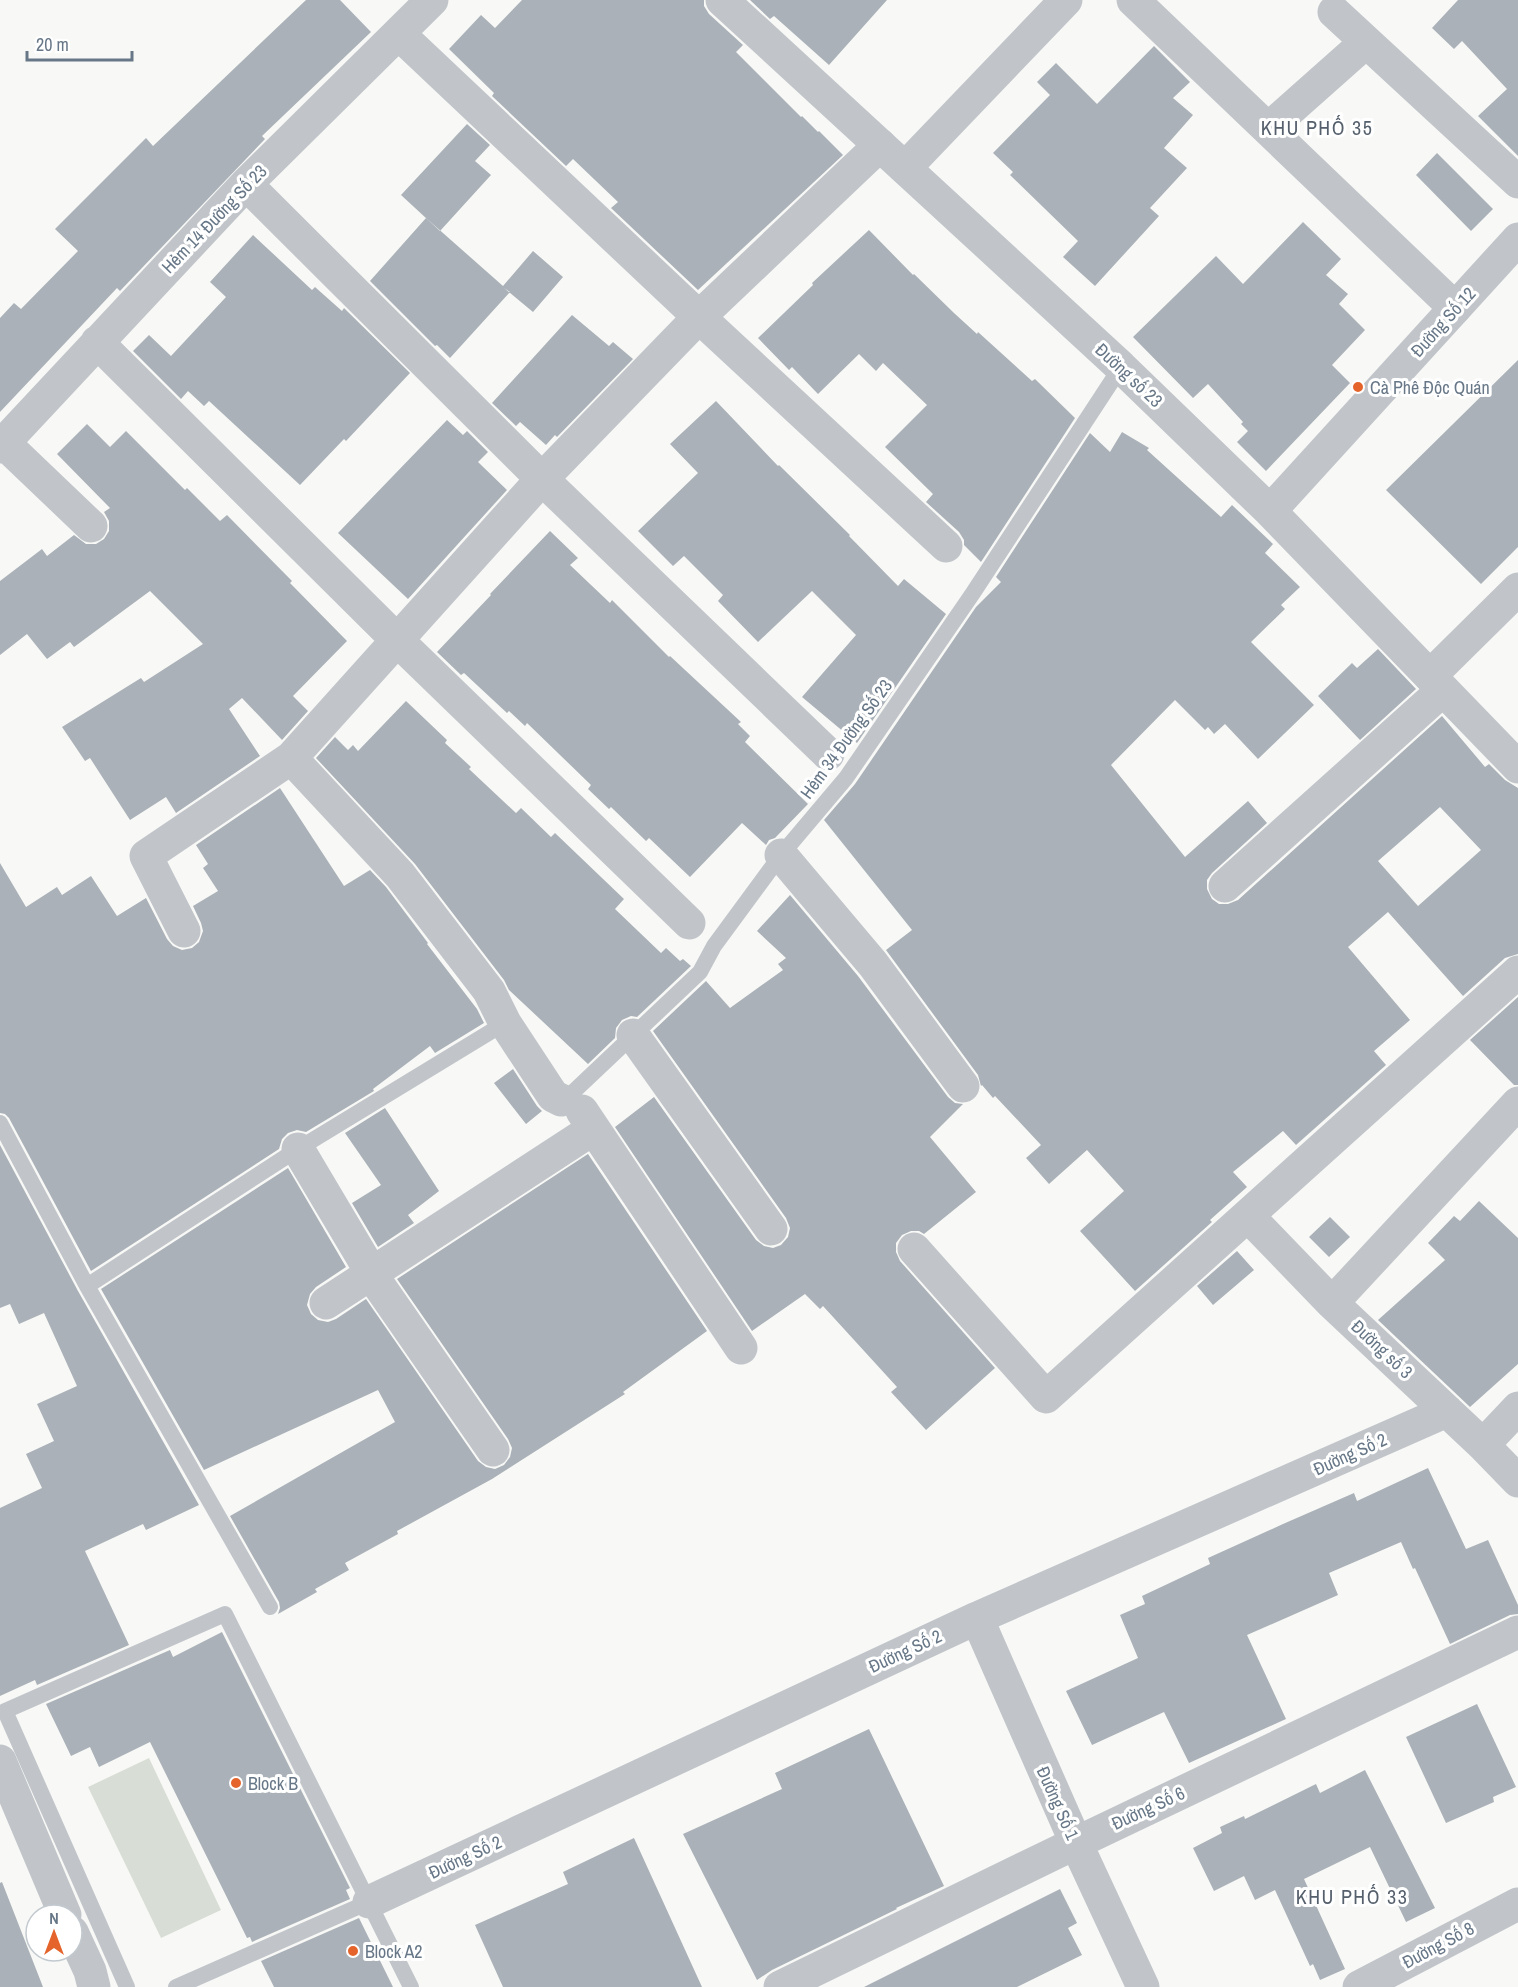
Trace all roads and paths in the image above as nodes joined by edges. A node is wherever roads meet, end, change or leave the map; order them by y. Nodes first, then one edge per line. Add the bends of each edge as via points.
1 (432, 0) edge
2 (722, 0) edge
3 (1066, 0) edge
4 (1133, 0) edge
5 (1334, 12) dead end
6 (399, 34) junction
7 (1366, 42) junction
8 (1268, 129) junction
9 (880, 145) junction
10 (905, 168) junction
11 (1518, 182) edge
12 (246, 184) junction
13 (1518, 239) edge
14 (1455, 308) junction
15 (699, 317) junction
16 (97, 342) junction
17 (1121, 367) junction
18 (2, 445) edge
19 (542, 479) junction
20 (1270, 511) junction
21 (91, 526) dead end
22 (946, 546) dead end
23 (1518, 589) edge
24 (397, 640) junction
25 (1437, 683) junction
26 (828, 754) dead end
27 (291, 758) junction
28 (1518, 768) edge
29 (781, 855) junction
30 (1225, 886) dead end
31 (689, 923) dead end
32 (184, 931) dead end
33 (1518, 972) edge
34 (505, 1023) junction
35 (633, 1035) junction
36 (963, 1086) dead end
37 (566, 1097) junction
38 (1518, 1103) edge
39 (0, 1124) edge
40 (593, 1129) junction
41 (298, 1149) junction
42 (1248, 1216) junction
43 (771, 1228) dead end
44 (914, 1249) dead end
45 (372, 1272) junction
46 (87, 1286) junction
47 (326, 1303) dead end
48 (1332, 1303) junction
49 (741, 1348) dead end
50 (1518, 1408) edge
51 (1447, 1411) junction
52 (1483, 1445) junction
53 (493, 1450) dead end
54 (1518, 1480) edge
55 (270, 1607) dead end
56 (977, 1618) junction
57 (1518, 1632) edge
58 (0, 1761) edge
59 (1076, 1843) junction
60 (369, 1902) junction
61 (59, 1903) edge
62 (1518, 1904) edge
63 (84, 1958) edge
64 (94, 1987) edge
65 (127, 1987) edge
66 (176, 1987) edge
67 (411, 1987) edge
68 (780, 1987) edge
69 (1143, 1987) edge
70 (1359, 1987) edge

1 - 6 street, Hẻm 14 Đường Số 23
2 - 9 street, Đường số 23
3 - 10 street
4 - 8 street
5 - 7 street
6 - 12 street, Hẻm 14 Đường Số 23
6 - 15 street
7 - 8 street
7 - 11 street
8 - 14 street
9 - 10 street, Đường số 23
9 - 15 street
10 - 17 street, Đường số 23
12 - 16 street, Hẻm 14 Đường Số 23
12 - 19 street
13 - 14 street, Đường Số 12
14 - 20 street, Đường Số 12
15 - 19 street
15 - 22 street
16 - 18 street, Hẻm 14 Đường Số 23
16 - 24 street
17 - 20 street, Đường số 23
17 - 29 lane, Hẻm 34 Đường Số 23 via 846,778
18 - 21 street
19 - 24 street
19 - 26 street
20 - 25 street, Đường số 23
23 - 25 street
24 - 27 street
24 - 31 street
25 - 28 street, Đường số 23
25 - 30 street
27 - 32 street via 146,856
27 - 34 street via 400,875 489,991
29 - 35 lane, Hẻm 34 Đường Số 23 via 699,972
29 - 36 street via 873,964
33 - 42 street
34 - 37 street via 553,1096
34 - 41 lane
35 - 37 lane, Hẻm 34 Đường Số 23
35 - 43 street
37 - 40 street
38 - 48 street
39 - 46 lane
40 - 45 street
40 - 49 street
41 - 45 street
41 - 46 lane
42 - 44 street via 1046,1397
42 - 48 street, Đường số 3
45 - 47 street
45 - 53 street
46 - 55 lane
48 - 51 street, Đường số 3
50 - 52 street
51 - 52 street, Đường số 3
51 - 56 street, Đường Số 2
52 - 54 street, Đường số 3
56 - 59 street, Đường Số 1
56 - 60 street, Đường Số 2
57 - 59 street, Đường Số 6
58 - 61 street
59 - 68 street, Đường Số 6
59 - 69 street, Đường Số 1
60 - 65 lane via 225,1614 4,1711
60 - 66 lane
60 - 67 lane
62 - 70 street, Đường Số 8
63 - 64 street

